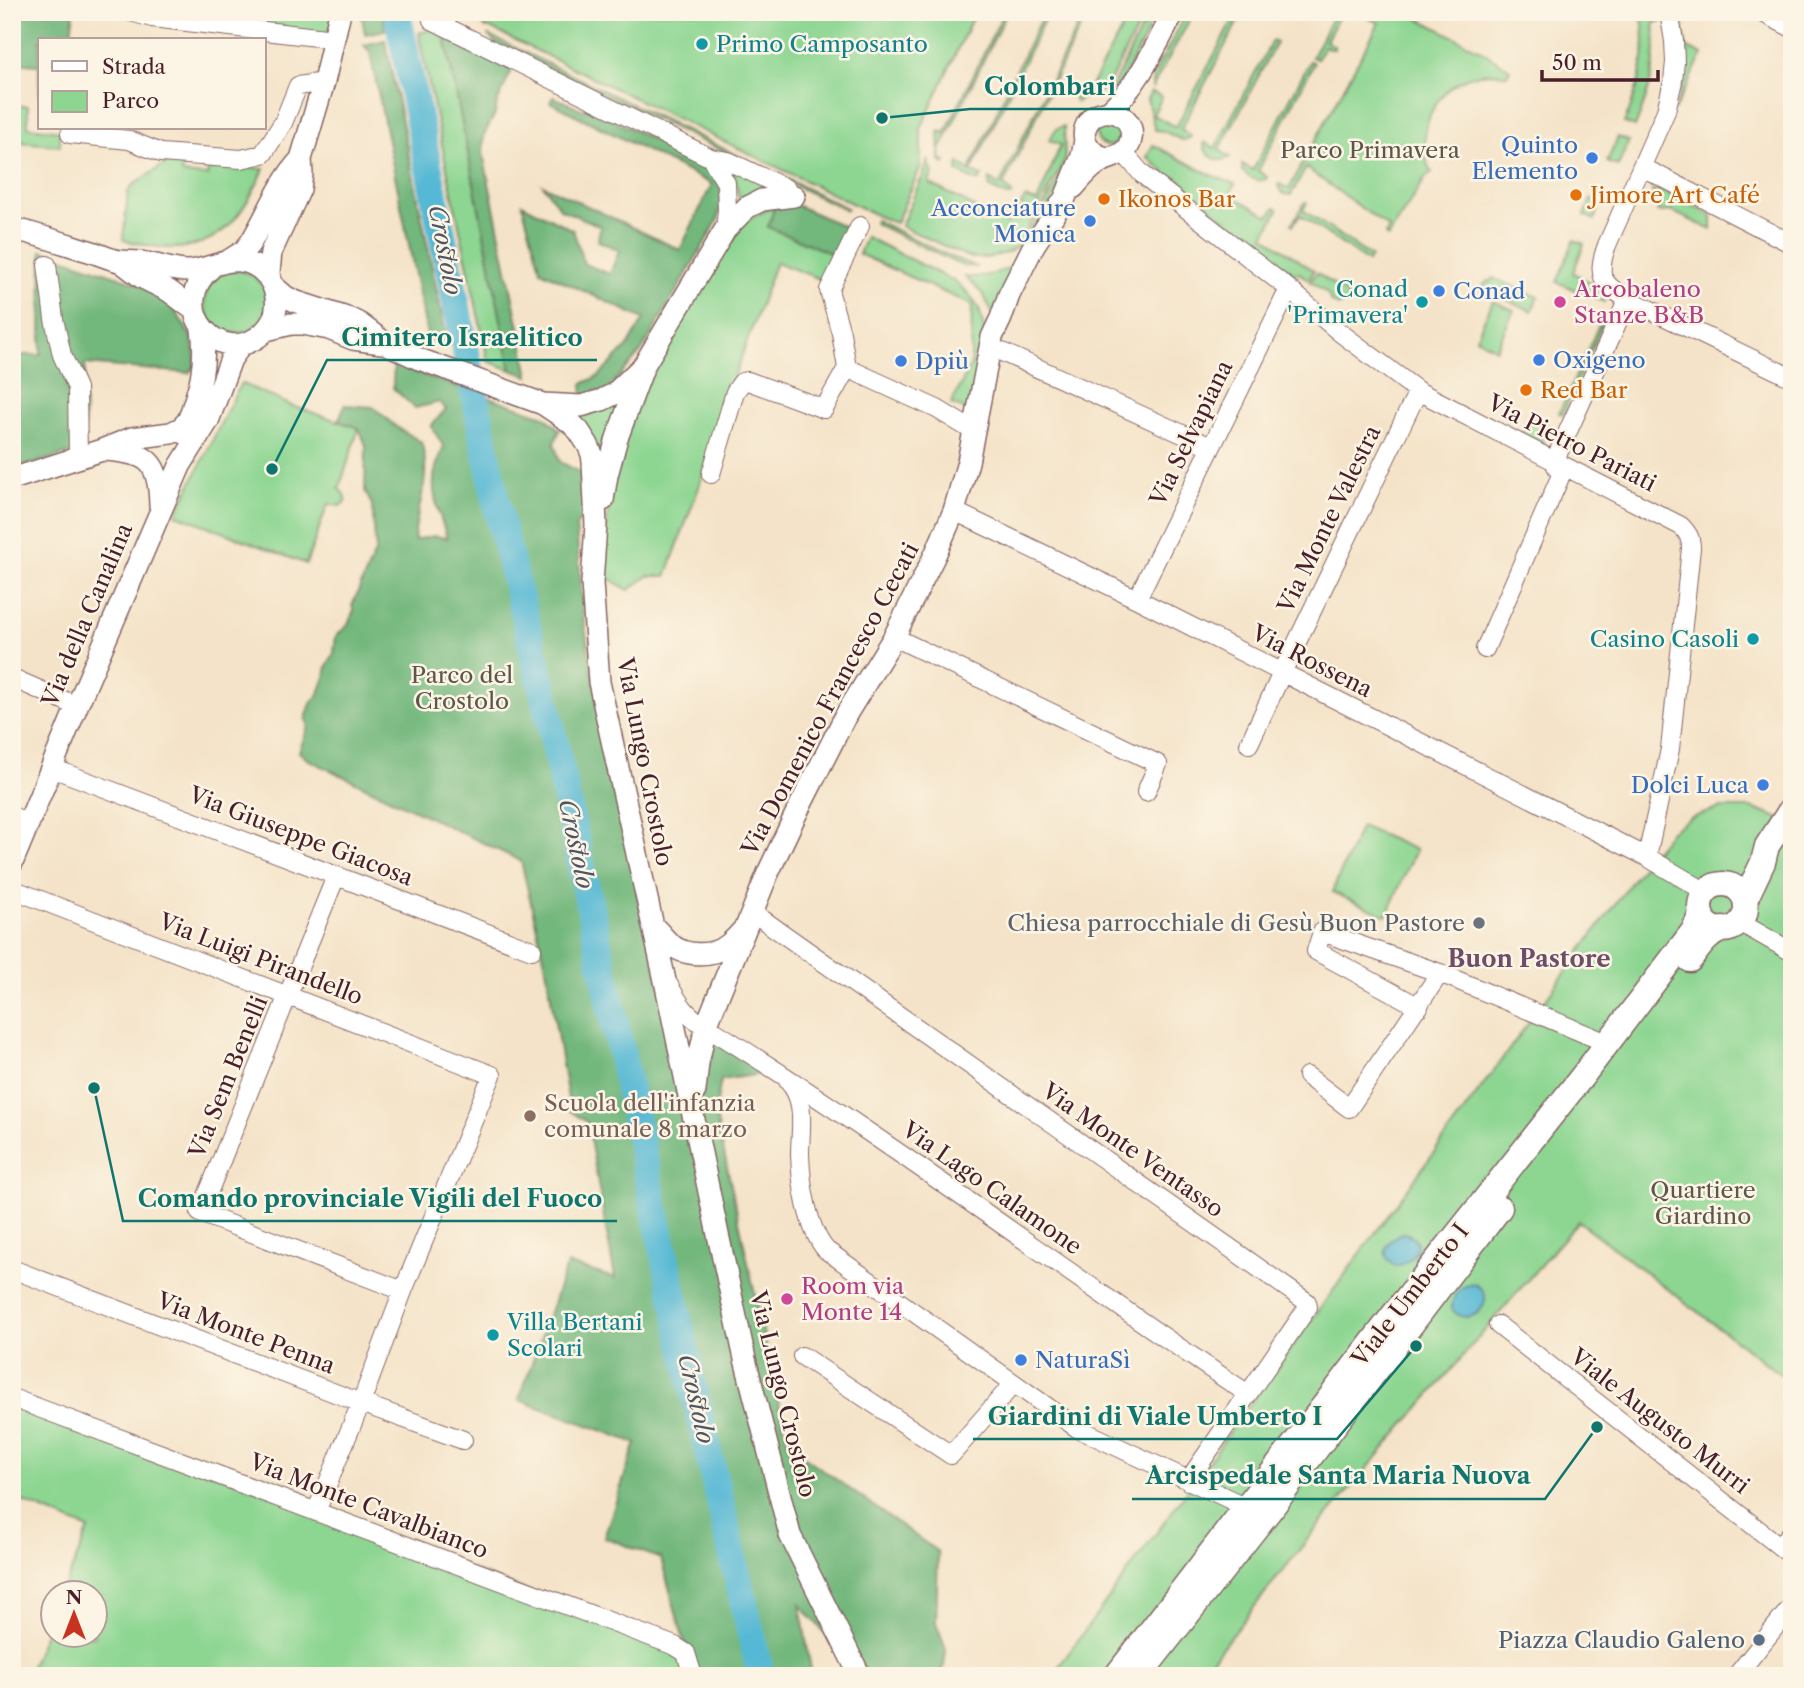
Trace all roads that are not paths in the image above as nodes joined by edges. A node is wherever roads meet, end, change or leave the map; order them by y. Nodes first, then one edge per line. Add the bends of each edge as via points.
1 (131, 12) edge
2 (340, 12) edge
3 (1174, 12) edge
4 (1669, 12) edge
5 (1761, 12) edge
6 (432, 20) dead end
7 (1792, 28) edge
8 (334, 39) junction
9 (1138, 78) junction
10 (324, 82) junction
11 (1109, 111) junction
12 (1128, 123) junction
13 (71, 134) dead end
14 (1085, 140) junction
15 (1116, 155) junction
16 (711, 158) junction
17 (301, 159) junction
18 (1642, 167) junction
19 (794, 196) joint
20 (1065, 198) junction
21 (860, 226) dead end
22 (12, 228) edge
23 (725, 230) junction
24 (1792, 244) edge
25 (120, 261) junction
26 (220, 264) junction
27 (47, 265) dead end
28 (272, 283) junction
29 (1289, 289) junction
30 (1628, 299) junction
31 (193, 309) junction
32 (202, 329) junction
33 (266, 330) junction
34 (384, 343) junction
35 (242, 344) junction
36 (991, 348) junction
37 (644, 365) junction
38 (847, 368) junction
39 (1792, 379) edge
40 (1418, 391) junction
41 (535, 401) junction
42 (188, 421) junction
43 (975, 432) junction
44 (1211, 447) junction
45 (102, 450) junction
46 (78, 458) junction
47 (1555, 462) junction
48 (180, 466) junction
49 (711, 474) dead end
50 (12, 479) edge
51 (160, 510) junction
52 (954, 511) junction
53 (596, 525) junction
54 (1138, 599) junction
55 (894, 637) junction
56 (1485, 649) dead end
57 (1282, 673) junction
58 (12, 678) edge
59 (77, 706) junction
60 (1249, 744) dead end
61 (52, 768) junction
62 (1146, 792) dead end
63 (1792, 808) edge
64 (21, 820) edge
65 (1768, 846) junction
66 (1647, 857) junction
67 (12, 863) edge
68 (336, 876) junction
69 (12, 889) edge
70 (1710, 897) junction
71 (1735, 917) junction
72 (749, 920) junction
73 (653, 925) junction
74 (532, 950) dead end
75 (1792, 952) edge
76 (1440, 973) junction
77 (664, 976) junction
78 (287, 995) junction
79 (1419, 1007) junction
80 (706, 1026) junction
81 (1607, 1044) junction
82 (779, 1072) junction
83 (1307, 1076) dead end
84 (692, 1111) junction
85 (12, 1269) edge
86 (403, 1291) junction
87 (1499, 1325) dead end
88 (802, 1356) dead end
89 (1014, 1383) junction
90 (1248, 1394) junction
91 (12, 1398) edge
92 (361, 1403) junction
93 (463, 1440) dead end
94 (1188, 1482) junction
95 (1245, 1507) junction
96 (316, 1512) junction
97 (1792, 1532) edge
98 (1786, 1551) edge
99 (1792, 1606) edge
100 (1738, 1675) edge
101 (694, 1676) edge
102 (862, 1676) edge
103 (1116, 1676) edge
104 (1139, 1676) edge

1 - 8 street
2 - 8 street
3 - 9 street
4 - 18 street via 1675,52 1672,80 1666,111
5 - 7 street
6 - 16 street
8 - 10 street
9 - 11 street
9 - 12 street
10 - 13 street via 298,86 283,123 263,154 241,159 161,153 129,141
10 - 17 street
11 - 12 street
11 - 14 street via 1088,122
12 - 15 street via 1131,139
14 - 15 street via 1096,155
14 - 20 street
15 - 20 street via 1096,165
15 - 29 street, Via Pietro Pariati
16 - 19 street via 728,161
16 - 23 street via 726,183
17 - 26 street via 251,242
17 - 28 street via 300,189 271,252
18 - 24 street
18 - 30 street via 1601,265 1608,286
19 - 23 street, Via Lungo Crostolo via 762,200 746,208
20 - 36 street, Via Domenico Francesco Cecati via 1009,295
21 - 38 street via 829,290
22 - 25 street
23 - 37 street, Via Lungo Crostolo
25 - 26 street via 185,271
25 - 31 street
26 - 28 street via 247,263 264,272
26 - 31 street via 198,282
27 - 46 street via 62,355 77,388
28 - 33 street via 277,304
28 - 34 street via 298,302 360,324
29 - 40 street, Via Pietro Pariati
29 - 44 street, Via Selvapiana
30 - 39 street
30 - 47 street
31 - 32 street
32 - 35 street via 220,342
32 - 42 street, Via della Canalina via 203,375
33 - 34 street via 291,324 315,326 353,339
33 - 35 street
34 - 41 street, Via Lungo Crostolo
35 - 48 street, Via della Canalina via 231,359 208,421
36 - 43 street, Via Domenico Francesco Cecati
36 - 44 street
37 - 41 street, Via Lungo Crostolo via 602,400 581,406
37 - 53 street, Via Lungo Crostolo via 617,438
38 - 43 street via 937,409
38 - 49 street via 824,409 742,382
40 - 47 street, Via Pietro Pariati
40 - 57 street, Via Monte Valestra
41 - 53 street, Via Lungo Crostolo via 570,422 588,445
42 - 45 street via 171,433 132,438
42 - 48 street, Via della Canalina
43 - 52 street, Via Domenico Francesco Cecati
44 - 54 street, Via Selvapiana
45 - 46 street
45 - 51 street via 129,452 151,465 159,478
46 - 50 street
47 - 56 street via 1561,475
47 - 66 street, Via Pietro Pariati via 1681,526 1691,541 1670,748
48 - 51 street, Via della Canalina
51 - 59 street, Via della Canalina
52 - 54 street, Via Rossena
52 - 55 street, Via Domenico Francesco Cecati
53 - 73 street, Via Lungo Crostolo via 592,583 599,682
54 - 57 street, Via Rossena
55 - 62 street via 1158,764
55 - 72 street, Via Domenico Francesco Cecati via 847,713
57 - 60 street, Via Monte Valestra
57 - 66 street, Via Rossena
58 - 59 street
59 - 61 street, Via della Canalina
61 - 64 street, Via della Canalina
61 - 68 street, Via Giuseppe Giacosa
63 - 65 main road, Viale Umberto I
64 - 67 street, Via della Canalina
65 - 70 main road, Viale Umberto I
65 - 71 main road, Viale Umberto I
66 - 70 street
68 - 74 street, Via Giuseppe Giacosa
68 - 78 street, Via Sem Benelli
69 - 78 street, Via Luigi Pirandello
70 - 71 main road via 1709,925
70 - 71 main road via 1735,888 1740,892
70 - 81 main road, Viale Umberto I via 1694,930
71 - 75 street
71 - 104 main road, Viale Umberto I via 1707,938
72 - 73 street via 728,945 698,954 669,944
72 - 80 street, Via Domenico Francesco Cecati
72 - 90 street, Via Monte Ventasso via 1307,1302 1308,1307
73 - 77 street, Via Lungo Crostolo
76 - 79 street
76 - 79 street via 1322,932 1316,951
76 - 81 street
77 - 80 street, Via Lungo Crostolo via 687,1014
77 - 84 street, Via Lungo Crostolo
78 - 86 street, Via Sem Benelli via 201,1213
78 - 86 street, Via Luigi Pirandello via 492,1075
79 - 83 street via 1349,1108
80 - 82 street, Via Lago Calamone
80 - 84 street, Via Lungo Crostolo
81 - 95 main road, Viale Umberto I
82 - 89 street via 800,1102 803,1186 819,1242
82 - 90 street, Via Lago Calamone
84 - 102 street, Via Lungo Crostolo via 745,1359 790,1535
85 - 92 street, Via Monte Penna
86 - 92 street
87 - 98 street, Viale Augusto Murri
88 - 89 street via 951,1455
89 - 94 street via 1077,1428
90 - 94 street, Via Monte Ventasso
91 - 96 street, Via Monte Cavalbianco
92 - 93 street, Via Monte Penna
92 - 96 street
94 - 95 street
95 - 103 main road, Viale Umberto I
96 - 101 street, Via Monte Cavalbianco via 675,1646 688,1657
97 - 98 street
99 - 100 street

